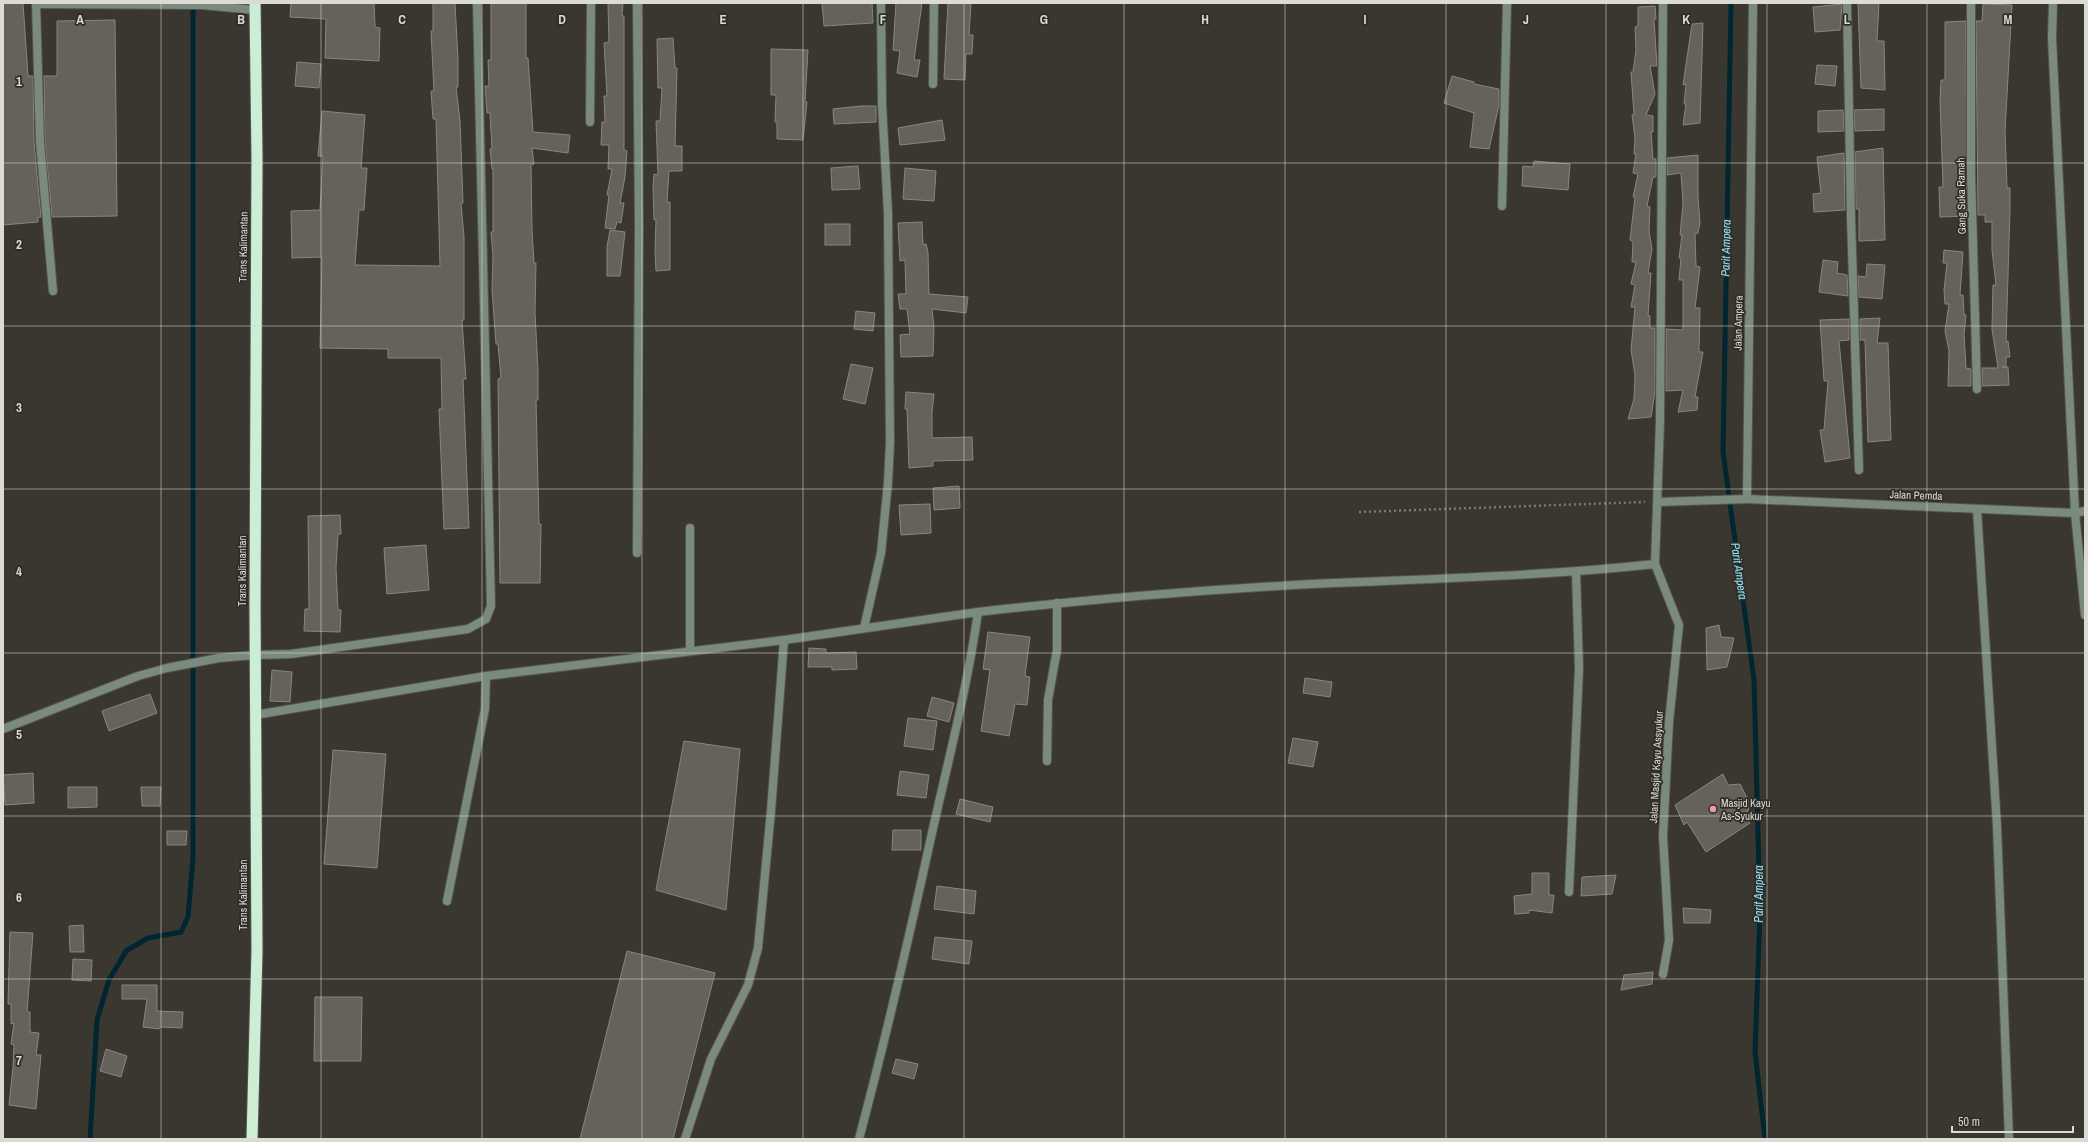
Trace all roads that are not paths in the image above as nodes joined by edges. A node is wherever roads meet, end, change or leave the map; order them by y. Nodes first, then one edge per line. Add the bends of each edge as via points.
1 (36, 3) edge
2 (477, 3) edge
3 (591, 3) edge
4 (637, 3) edge
5 (881, 3) edge
6 (934, 3) edge
7 (1507, 3) edge
8 (1663, 3) edge
9 (1753, 3) edge
10 (1847, 3) edge
11 (1972, 3) edge
12 (2053, 3) edge
13 (255, 7) edge
14 (933, 84) dead end
15 (590, 122) dead end
16 (1502, 206) dead end
17 (54, 291) dead end
18 (1977, 389) dead end
19 (1860, 470) dead end
20 (1747, 497) junction
21 (1658, 502) junction
22 (1977, 509) junction
23 (2085, 511) edge
24 (2075, 514) junction
25 (690, 528) dead end
26 (637, 553) dead end
27 (1655, 564) junction
28 (1576, 572) junction
29 (1057, 603) junction
30 (978, 612) junction
31 (2085, 615) edge
32 (864, 628) junction
33 (784, 640) junction
34 (690, 650) junction
35 (255, 655) junction
36 (486, 676) junction
37 (256, 715) junction
38 (3, 729) edge
39 (1047, 761) dead end
40 (1569, 892) dead end
41 (447, 901) dead end
42 (1664, 974) dead end
43 (252, 1139) edge
44 (685, 1139) edge
45 (859, 1139) edge
46 (2009, 1139) edge

1 - 13 street
1 - 17 street via 40,142
2 - 35 street via 491,606 486,619 468,629 291,654
3 - 15 street
4 - 26 street
5 - 32 street via 882,104 888,213 890,442 881,553
6 - 14 street
7 - 16 street
8 - 21 street
9 - 20 street, Jalan Ampera
10 - 19 street
11 - 18 street, Gang Suka Ramah via 1971,172
12 - 24 street via 2052,38
13 - 35 highway, Trans Kalimantan
20 - 21 street, Jalan Pemda via 1714,501
20 - 22 street, Jalan Pemda
21 - 27 street
22 - 24 street, Jalan Pemda
22 - 46 street via 1997,826
23 - 24 street, Jalan Pemda
24 - 31 street
25 - 34 street
27 - 28 street
27 - 42 street, Jalan Masjid Kayu Assyukur via 1678,625 1669,722 1663,836 1669,940
28 - 29 street via 1292,586
28 - 40 street via 1579,675
29 - 30 street
29 - 39 street via 1057,650 1048,700
30 - 32 street
30 - 45 street via 956,735 891,1019
32 - 33 street
33 - 34 street
33 - 44 street via 758,948 748,985 711,1059
34 - 36 street
35 - 37 highway, Trans Kalimantan
35 - 38 street via 201,661 138,676
36 - 37 street
36 - 41 street via 485,709
37 - 43 highway, Trans Kalimantan via 257,951

